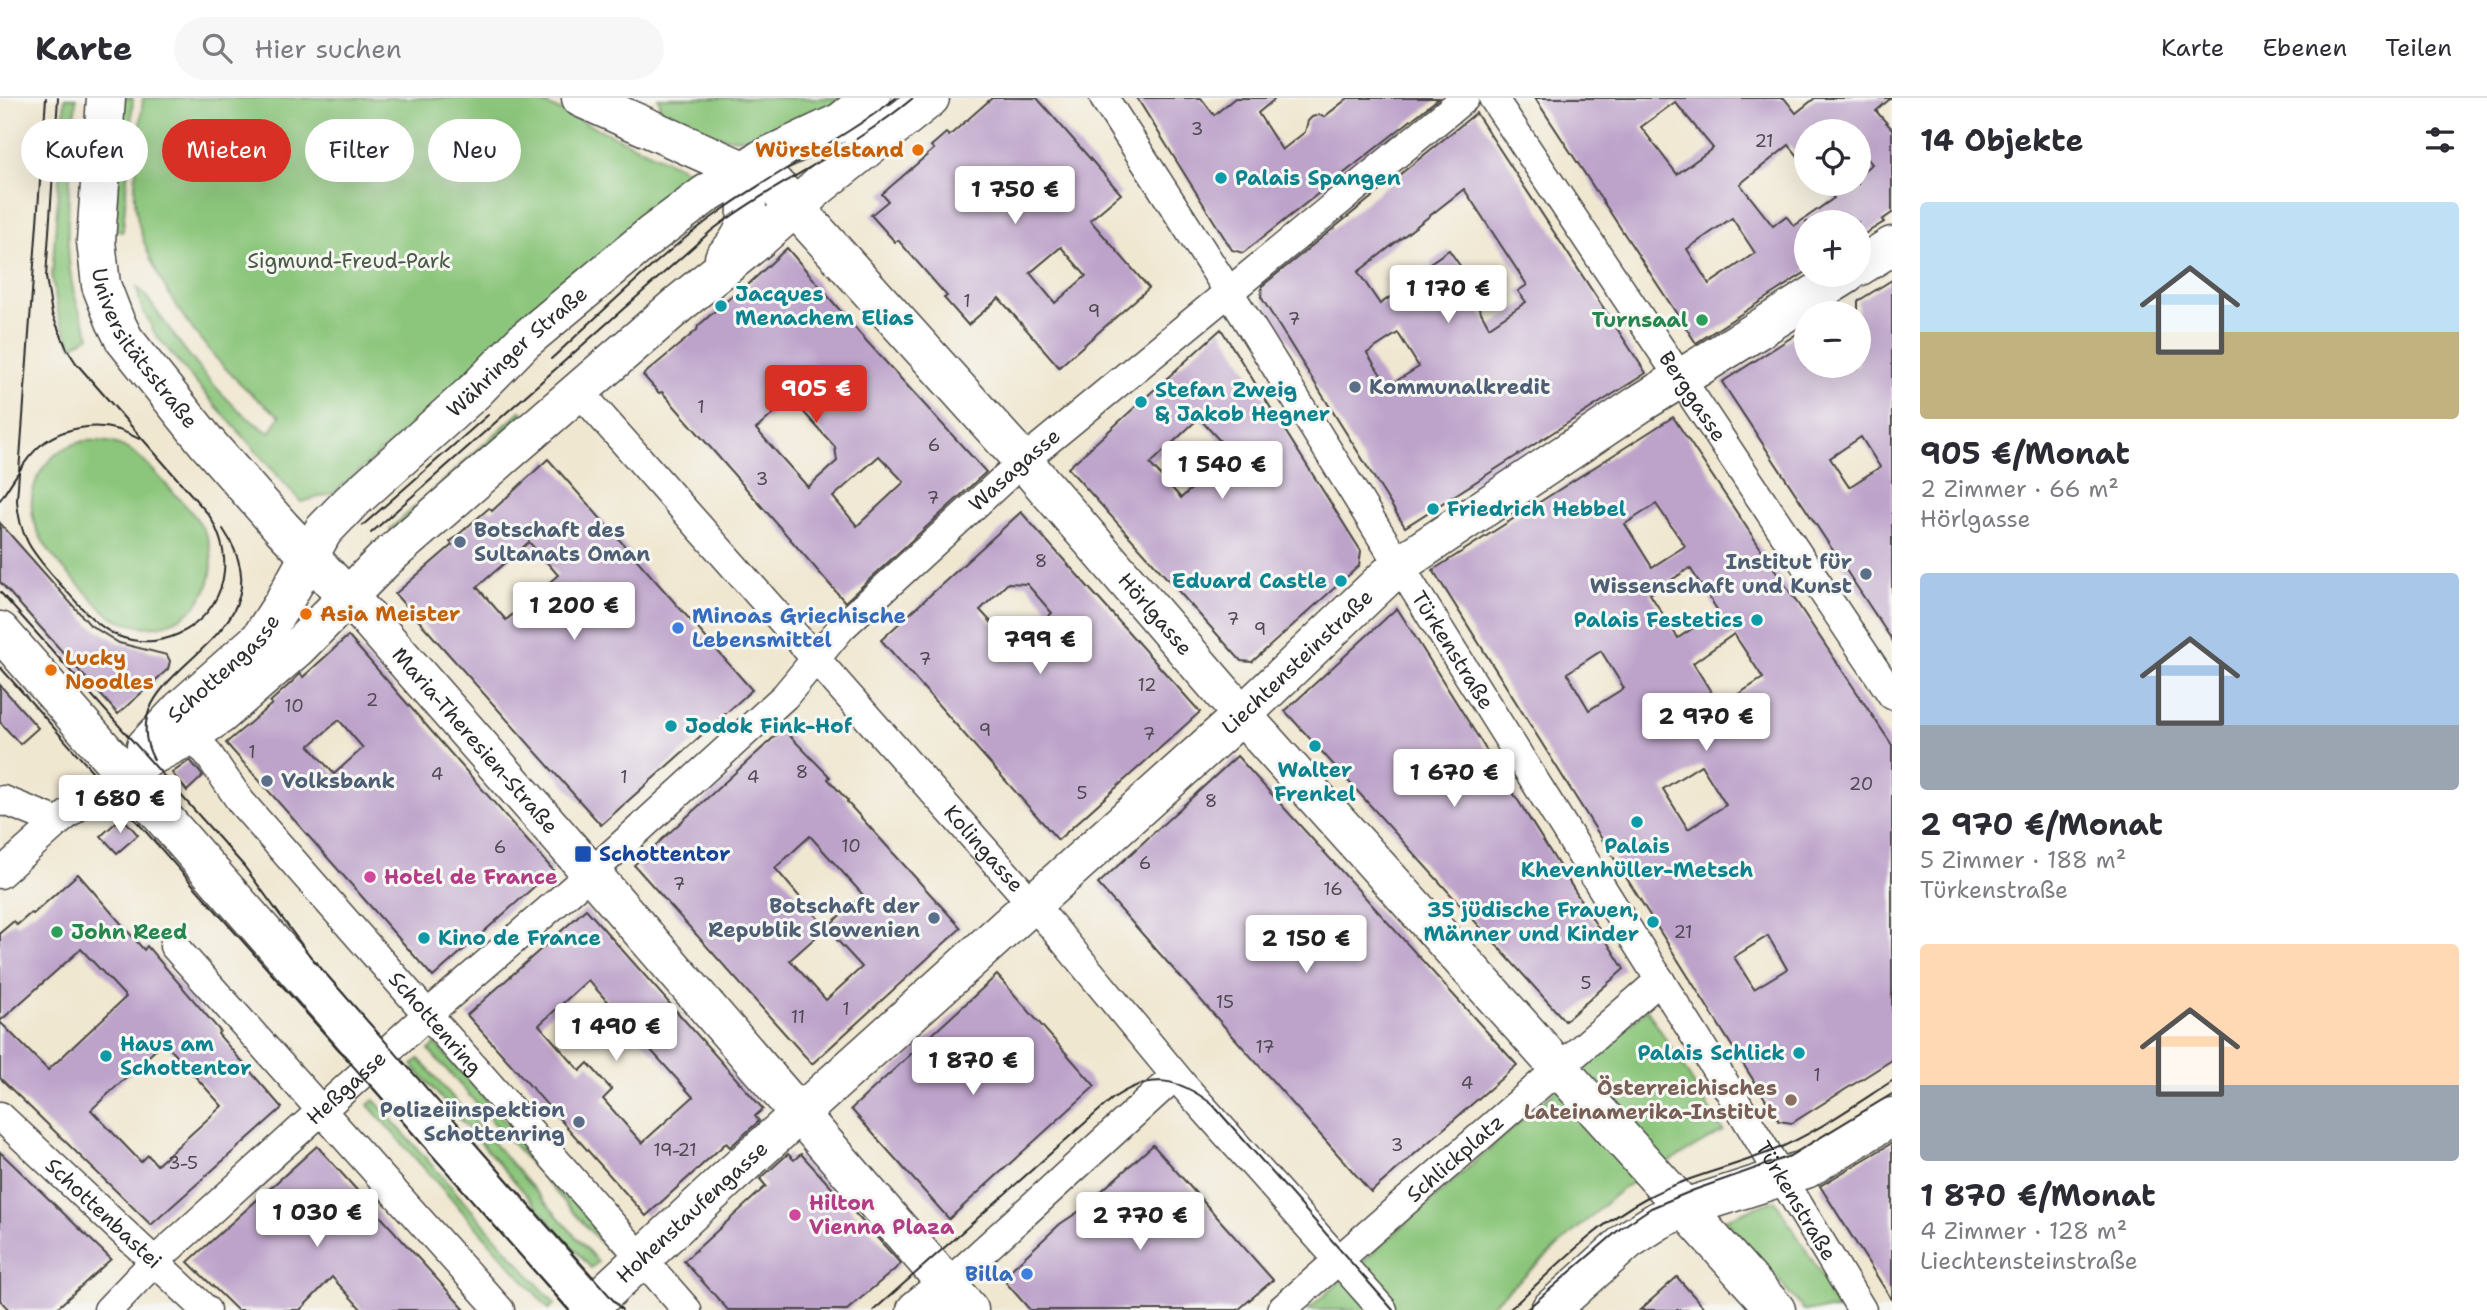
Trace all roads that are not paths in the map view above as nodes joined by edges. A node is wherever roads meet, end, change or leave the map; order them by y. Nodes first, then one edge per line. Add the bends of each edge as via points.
1 (106, 98) edge
2 (581, 98) edge
3 (871, 98) edge
4 (930, 98) edge
5 (1104, 98) edge
6 (1465, 98) edge
7 (1493, 98) edge
8 (744, 170) junction
9 (795, 207) junction
10 (1892, 246) edge
11 (1871, 259) edge
12 (1827, 287) edge
13 (1228, 291) junction
14 (680, 303) junction
15 (1680, 379) junction
16 (579, 391) junction
17 (1024, 461) junction
18 (308, 555) junction
19 (1398, 565) junction
20 (349, 597) junction
21 (0, 631) edge
22 (816, 659) junction
23 (1892, 695) edge
24 (1242, 715) junction
25 (187, 737) junction
26 (123, 771) junction
27 (0, 802) edge
28 (58, 822) junction
29 (591, 873) junction
30 (0, 874) edge
31 (1032, 904) junction
32 (174, 946) dead end
33 (1660, 980) junction
34 (428, 1014) junction
35 (376, 1061) junction
36 (1559, 1068) junction
37 (1175, 1076) junction
38 (321, 1112) junction
39 (799, 1114) junction
40 (0, 1116) edge
41 (1892, 1117) edge
42 (1782, 1176) junction
43 (1684, 1208) junction
44 (641, 1258) junction
45 (1339, 1259) junction
46 (154, 1262) junction
47 (958, 1297) edge
48 (591, 1309) edge
49 (108, 1310) edge
50 (206, 1310) edge
51 (500, 1310) edge
52 (687, 1310) edge
53 (916, 1310) edge
54 (1280, 1310) edge
55 (1383, 1310) edge
56 (1550, 1310) edge
57 (1776, 1310) edge
58 (1862, 1310) edge

1 - 18 main road, Universitätsstraße via 96,241 101,285 114,321 137,358 206,443
2 - 8 main road, Hörlgasse
3 - 8 main road, Währinger Straße via 841,122
4 - 9 main road
5 - 13 street, Türkenstraße
6 - 13 street, Wasagasse
7 - 15 street, Berggasse
8 - 9 main road, Hörlgasse via 774,184
8 - 14 main road via 748,221 744,231 737,245
8 - 18 main road, Währinger Straße via 651,235 524,341 350,503
9 - 14 main road
9 - 17 main road, Hörlgasse
10 - 11 main road
12 - 15 main road, Liechtensteinstraße
13 - 17 street, Wasagasse
13 - 19 street, Türkenstraße
14 - 16 main road
15 - 19 main road, Liechtensteinstraße
15 - 23 street, Berggasse
16 - 20 main road via 385,559
16 - 22 street, Kolingasse
17 - 22 street, Wasagasse via 842,627
17 - 24 main road, Hörlgasse
18 - 20 main road, Maria-Theresien-Straße
18 - 26 main road, Schottengasse via 260,639 181,709
19 - 24 main road, Liechtensteinstraße
19 - 33 street, Türkenstraße
20 - 25 main road, Schottengasse via 220,715
20 - 29 main road, Maria-Theresien-Straße
21 - 26 main road
22 - 29 street, Wasagasse via 785,696
22 - 31 street, Kolingasse
24 - 31 main road, Liechtensteinstraße
24 - 36 main road, Hörlgasse
25 - 26 main road, Schottengasse
25 - 34 street, Schottenring via 206,751 241,802
26 - 28 street, Schottengasse
26 - 35 main road
27 - 28 street
28 - 30 street, Schottengasse
29 - 34 street, Heßgasse
29 - 39 main road, Maria-Theresien-Straße
31 - 37 street, Kolingasse
31 - 39 main road, Liechtensteinstraße
32 - 38 street
33 - 36 street, Schlickplatz
33 - 42 street, Türkenstraße
34 - 35 street, Heßgasse
34 - 44 street, Schottenring
35 - 38 street, Heßgasse
35 - 48 main road
36 - 43 main road
36 - 45 street, Schlickplatz
37 - 45 street, Kolingasse
37 - 47 street
38 - 46 street, Heßgasse
38 - 51 street
39 - 44 main road, Hohenstaufengasse
39 - 47 main road, Maria-Theresien-Straße
40 - 46 street, Schottenbastei
41 - 42 main road via 1806,1169
42 - 43 main road
42 - 58 street, Türkenstraße
43 - 56 main road via 1629,1240
43 - 57 main road
44 - 48 main road, Hohenstaufengasse
44 - 52 street, Schottenring
45 - 54 street, Schlickplatz
45 - 55 street, Kolingasse
46 - 49 street, Heßgasse
46 - 50 street, Schottenbastei
47 - 53 main road

